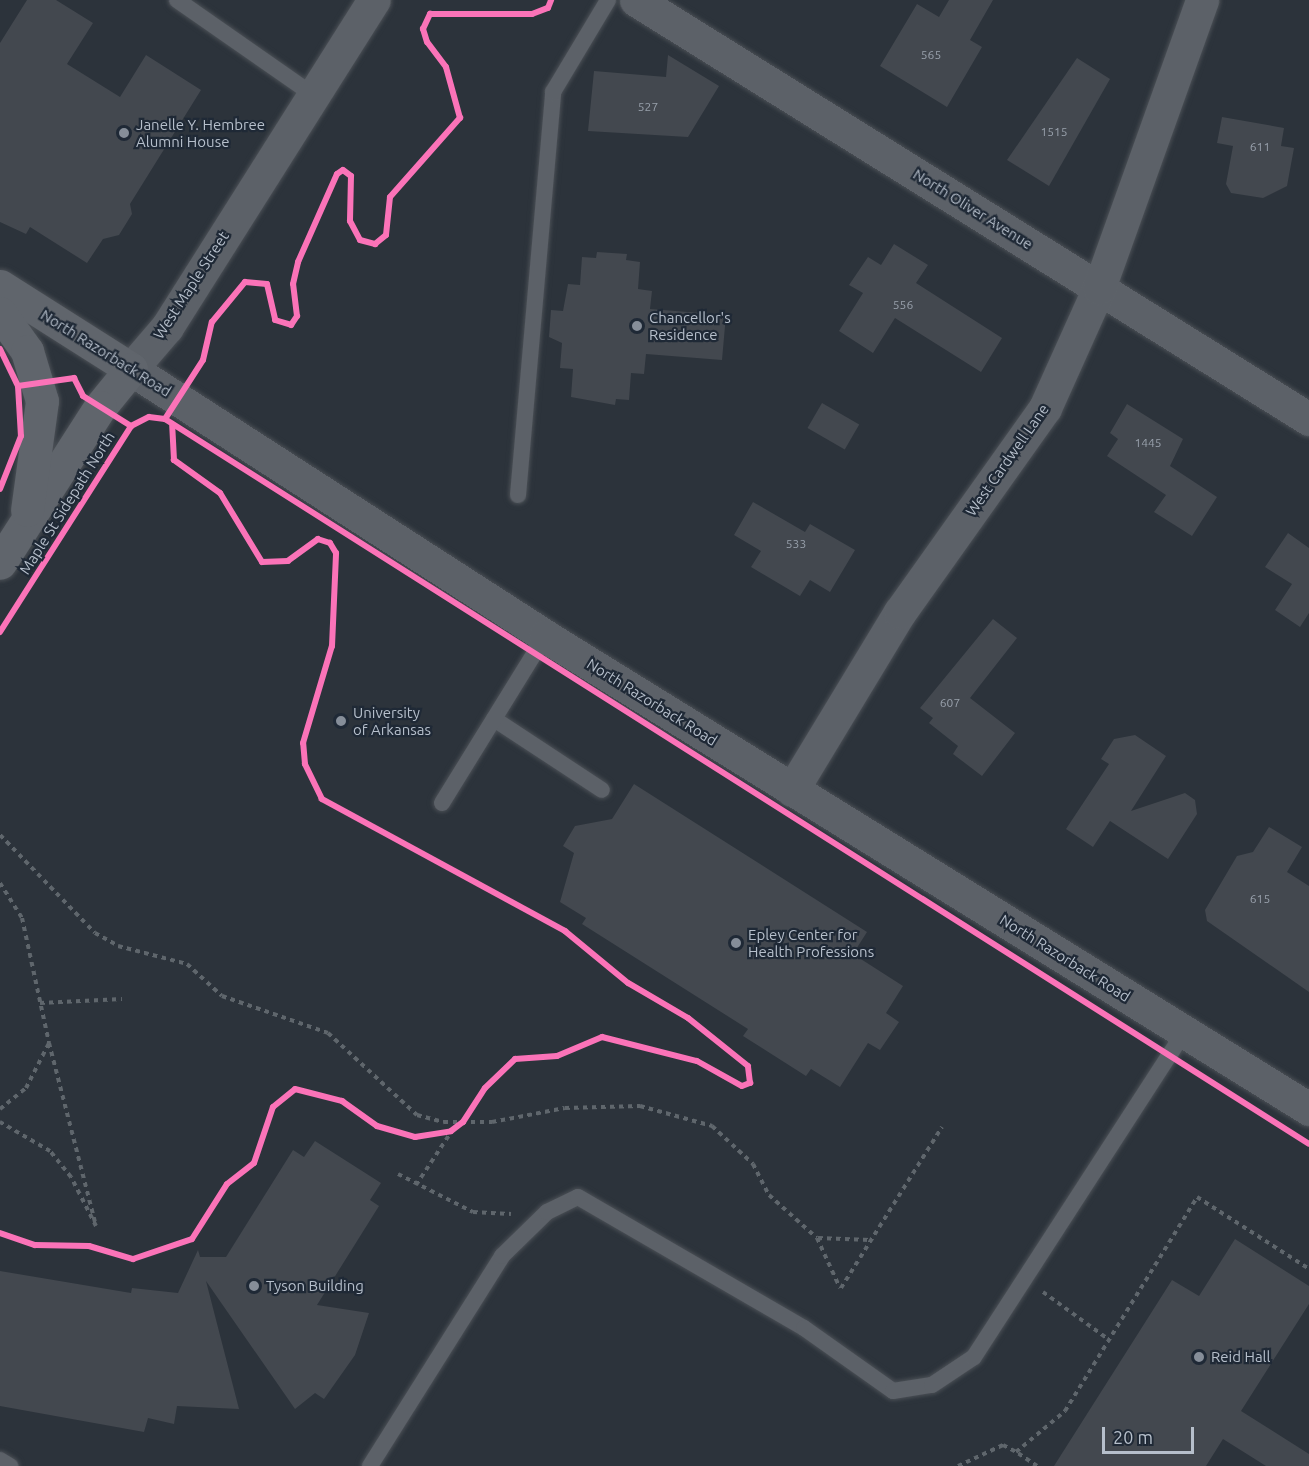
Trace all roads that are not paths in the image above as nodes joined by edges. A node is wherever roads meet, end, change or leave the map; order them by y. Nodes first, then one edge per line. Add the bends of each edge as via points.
1 (177, 0) edge
2 (374, 0) edge
3 (609, 0) edge
4 (1202, 0) edge
5 (654, 5) edge
6 (313, 95) junction
7 (0, 286) edge
8 (1099, 288) junction
9 (0, 314) edge
10 (131, 369) junction
11 (1309, 419) edge
12 (518, 495) dead end
13 (24, 525) junction
14 (0, 564) edge
15 (545, 636) junction
16 (494, 718) junction
17 (602, 790) dead end
18 (792, 790) junction
19 (442, 802) dead end
20 (1184, 1032) junction
21 (1309, 1110) edge
22 (0, 1460) edge
23 (10, 1466) edge
24 (370, 1466) edge

1 - 6 lane
2 - 6 street, West Maple Street
3 - 12 lane via 553,92
4 - 8 street, West Cardwell Lane
5 - 8 street, North Oliver Avenue
6 - 10 street, West Maple Street via 167,327
7 - 10 main road, North Razorback Road
8 - 11 street, North Oliver Avenue
8 - 18 street, West Cardwell Lane via 1045,408 900,612
9 - 13 main road via 27,351 42,401
10 - 13 main road, West Maple Street via 99,407
10 - 15 street, North Razorback Road
13 - 14 main road, West Maple Street
15 - 16 lane
15 - 18 street, North Razorback Road
16 - 17 lane
16 - 19 lane
18 - 20 street, North Razorback Road
20 - 21 street, North Razorback Road
20 - 24 lane via 974,1358 932,1385 892,1391 804,1328 578,1197 547,1212 502,1256
22 - 23 lane

